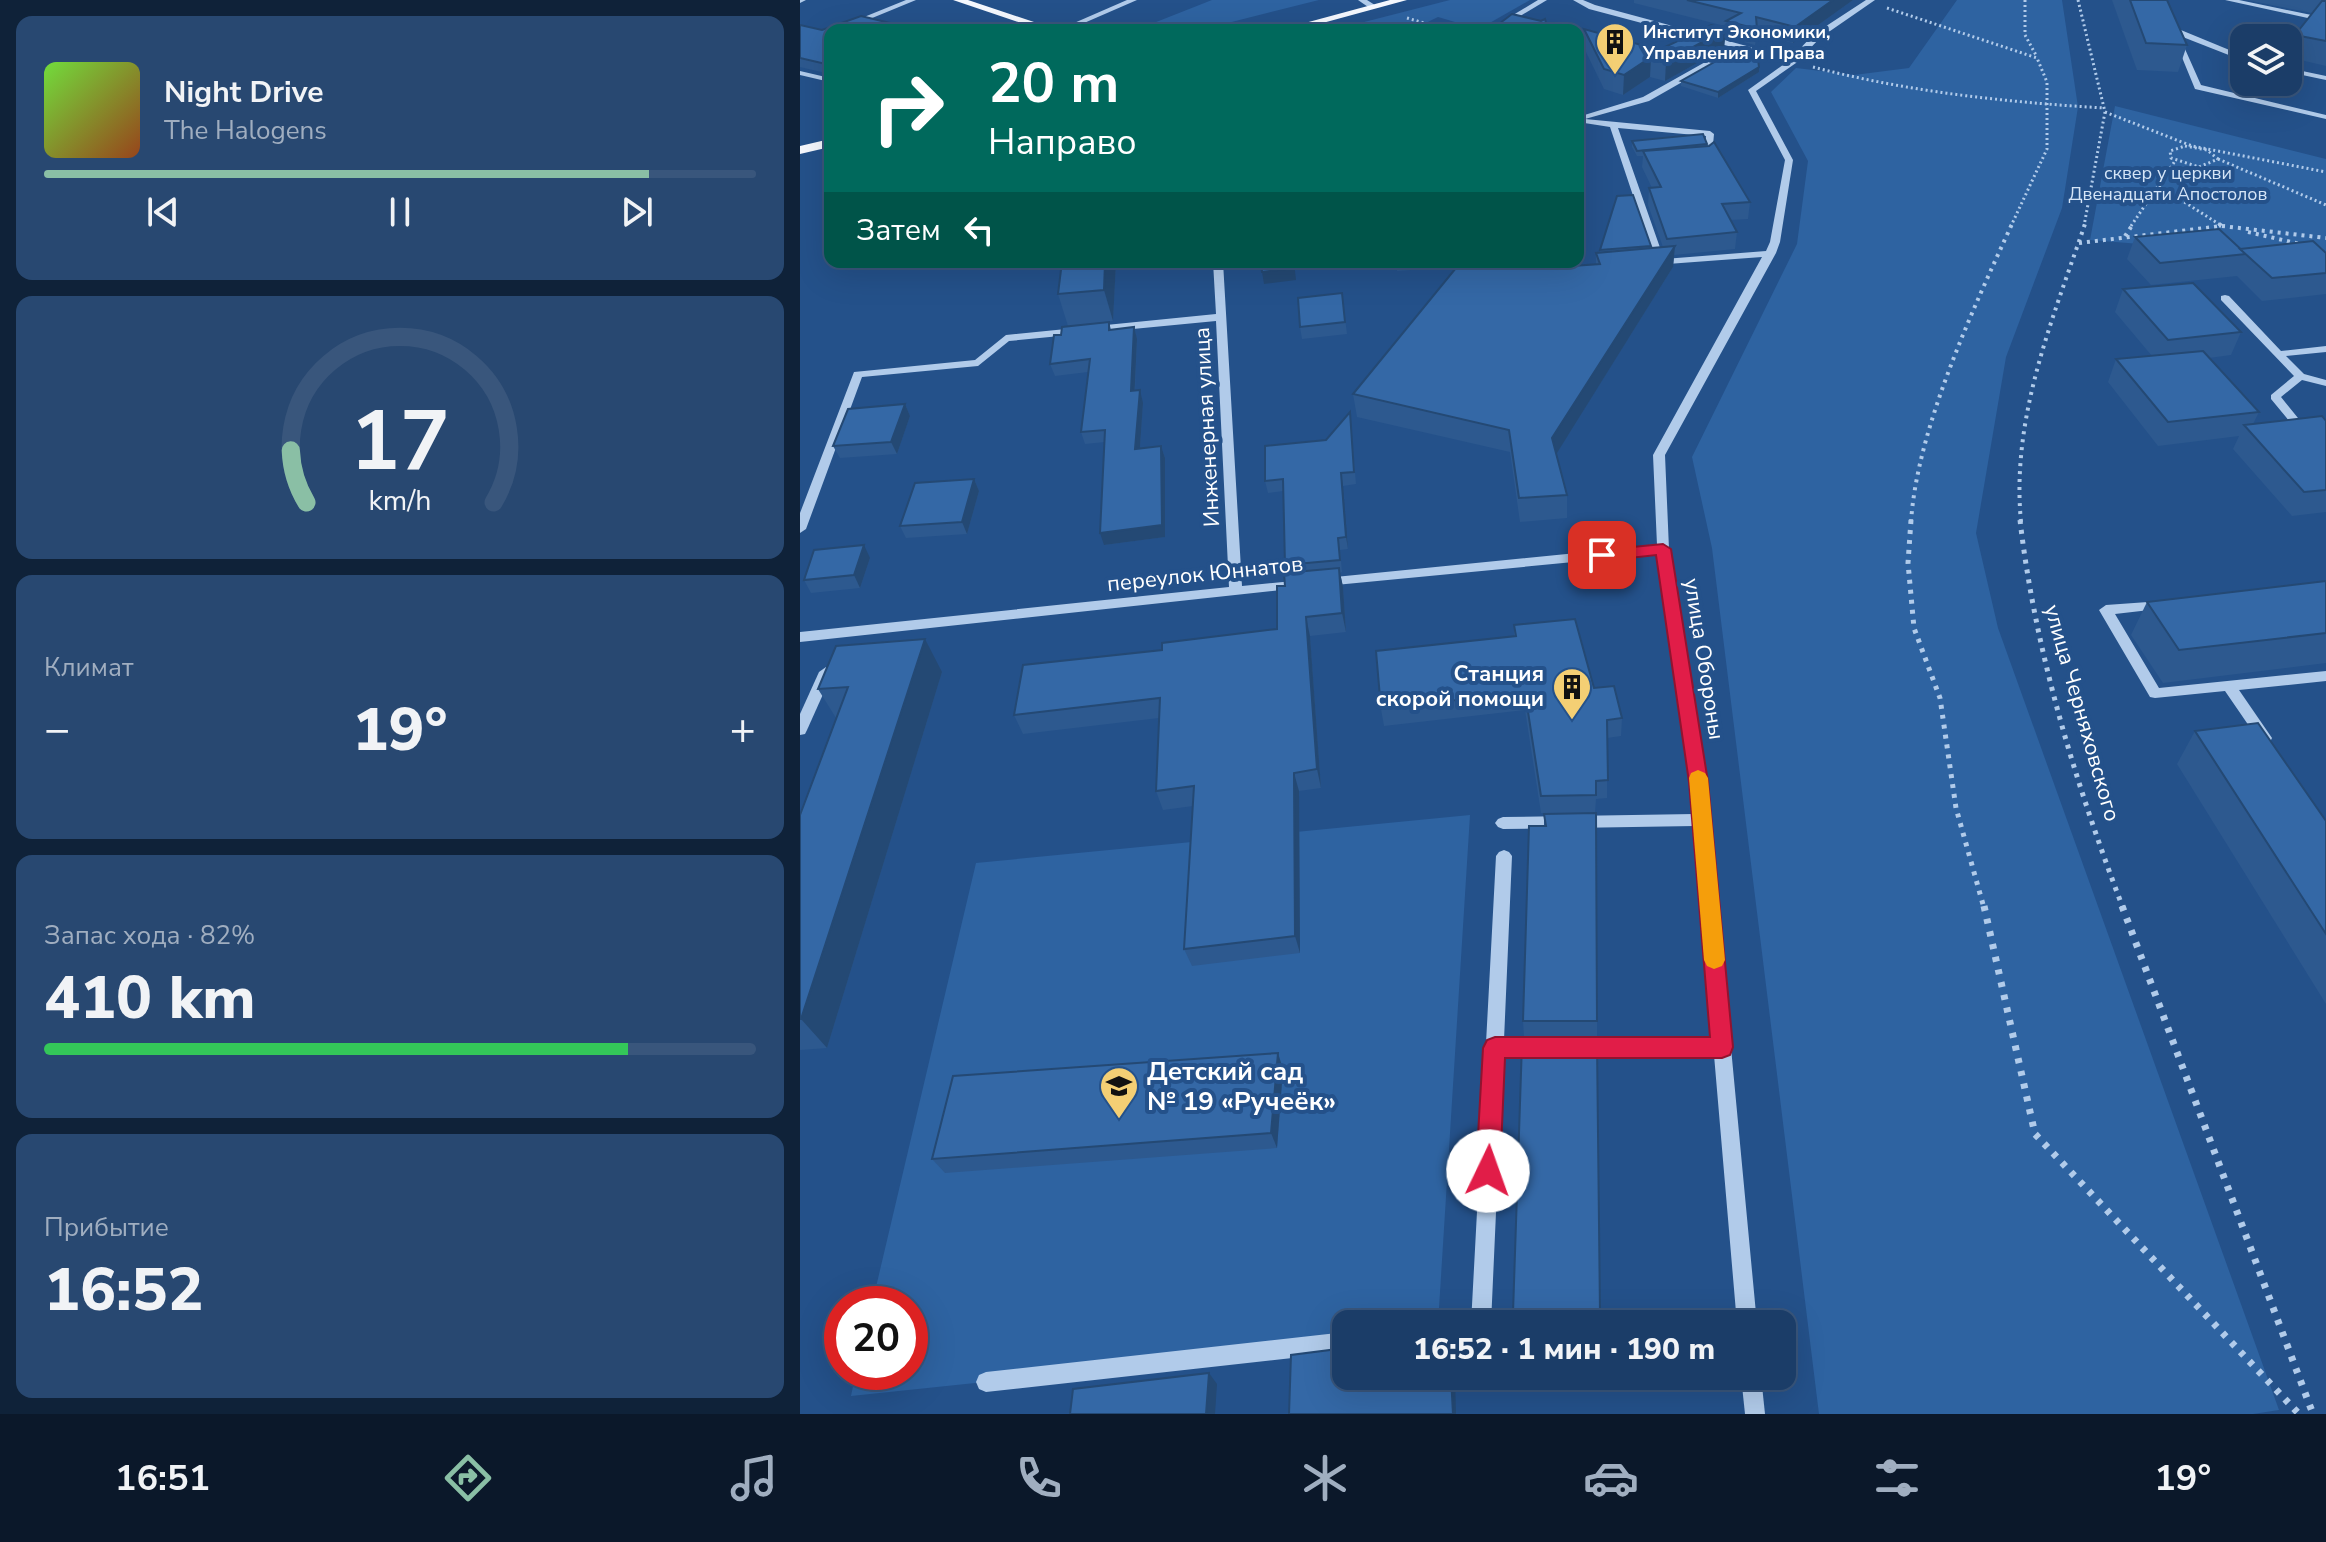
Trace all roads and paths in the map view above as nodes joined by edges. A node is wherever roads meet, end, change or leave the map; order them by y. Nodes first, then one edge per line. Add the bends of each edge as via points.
1 (912, 0) edge
2 (958, 0) edge
3 (1104, 0) edge
4 (1133, 0) edge
5 (1362, 0) edge
6 (1402, 0) edge
7 (1543, 0) edge
8 (1577, 0) edge
9 (1605, 0) edge
10 (2025, 0) edge
11 (2078, 0) edge
12 (2229, 0) edge
13 (2274, 0) edge
14 (1869, 1) edge
15 (1121, 5) junction
16 (1374, 7) junction
17 (1592, 7) junction
18 (2268, 8) junction
19 (996, 12) junction
20 (1402, 16) dead end
21 (2168, 20) edge
22 (2326, 20) edge
23 (851, 24) edge
24 (1016, 24) edge
25 (1034, 24) edge
26 (1076, 24) edge
27 (1307, 24) edge
28 (1428, 24) edge
29 (1502, 24) edge
30 (2173, 30) junction
31 (1738, 47) junction
32 (2230, 53) edge
33 (2037, 58) junction
34 (1793, 61) junction
35 (800, 73) edge
36 (2302, 73) edge
37 (2326, 78) edge
38 (824, 79) edge
39 (2047, 105) junction
40 (2105, 110) junction
41 (1584, 117) edge
42 (2326, 117) edge
43 (1584, 120) edge
44 (1613, 125) junction
45 (824, 144) edge
46 (1709, 145) edge
47 (2192, 146) junction
48 (800, 150) edge
49 (2218, 159) junction
50 (1644, 161) edge
51 (2175, 161) junction
52 (1628, 163) junction
53 (2326, 172) edge
54 (2159, 186) junction
55 (2326, 205) edge
56 (2222, 226) junction
57 (2125, 237) junction
58 (2326, 238) edge
59 (2079, 243) junction
60 (2311, 247) edge
61 (1771, 253) junction
62 (1660, 262) junction
63 (1645, 264) edge
64 (1218, 268) edge
65 (2225, 298) dead end
66 (1221, 317) junction
67 (2326, 349) edge
68 (2278, 354) junction
69 (2300, 376) junction
70 (2326, 383) edge
71 (2326, 433) edge
72 (800, 529) edge
73 (1663, 549) junction
74 (1236, 590) junction
75 (2169, 605) edge
76 (800, 637) edge
77 (837, 646) junction
78 (2326, 676) edge
79 (2229, 686) junction
80 (800, 730) edge
81 (2273, 749) edge
82 (1702, 820) junction
83 (1503, 823) dead end
84 (1504, 856) dead end
85 (1722, 1047) junction
86 (1495, 1048) junction
87 (1482, 1310) edge
88 (1746, 1310) edge
89 (1332, 1344) edge
90 (986, 1382) dead end
91 (1752, 1390) edge
92 (1755, 1414) edge
93 (2299, 1414) edge
94 (2313, 1414) edge

1 - 23 street
2 - 19 main road
3 - 15 street
4 - 15 street
5 - 16 street
6 - 16 main road
7 - 29 street
8 - 17 street
9 - 17 street
10 - 33 path via 2025,35
11 - 40 path, улица Черняховского
12 - 18 street
13 - 18 street
14 - 33 path
14 - 34 street via 1817,36
15 - 26 street
16 - 27 main road
17 - 31 street
18 - 22 street
19 - 24 main road
19 - 25 main road
20 - 28 path
21 - 30 street
30 - 32 street
30 - 42 street via 2198,87
31 - 34 street
31 - 41 street via 1646,99
33 - 39 path via 2047,82
34 - 39 path via 1872,84
34 - 61 street, улица Обороны via 1752,90 1789,160
35 - 38 street
36 - 37 street
39 - 40 path
39 - 93 path via 2047,149 1973,314 1913,486 1908,563 1914,628 1940,698 1956,808 1990,929 2035,1134
40 - 47 path
40 - 59 path, улица Черняховского
43 - 44 street
44 - 46 street via 1710,134
44 - 52 street
45 - 48 main road
47 - 49 path
47 - 51 path via 2170,151
47 - 53 path
49 - 51 path via 2199,167
49 - 55 path
50 - 52 street
51 - 54 path
52 - 62 street
54 - 56 path
54 - 57 path
56 - 57 path
56 - 58 path
56 - 60 path
57 - 59 path
59 - 94 path, улица Черняховского via 2026,410 2019,462 2028,589 2058,709 2115,888
61 - 62 street
61 - 73 street, улица Обороны via 1659,455
62 - 63 street
64 - 66 street, Инженерная улица
65 - 68 street
66 - 72 street via 1006,338 978,363 858,374
66 - 74 street, Инженерная улица
67 - 68 street
68 - 69 street
69 - 70 street
69 - 71 street via 2275,397 2294,420
73 - 74 street, переулок Юннатов
73 - 82 street, улица Обороны
74 - 77 street, переулок Юннатов
75 - 79 street via 2106,610 2155,693
76 - 77 street, переулок Юннатов
77 - 80 street
78 - 79 street
79 - 81 street
82 - 83 street
82 - 85 street, улица Обороны
84 - 86 street
85 - 86 street
85 - 88 street, улица Обороны
86 - 87 street
89 - 90 street
91 - 92 street

